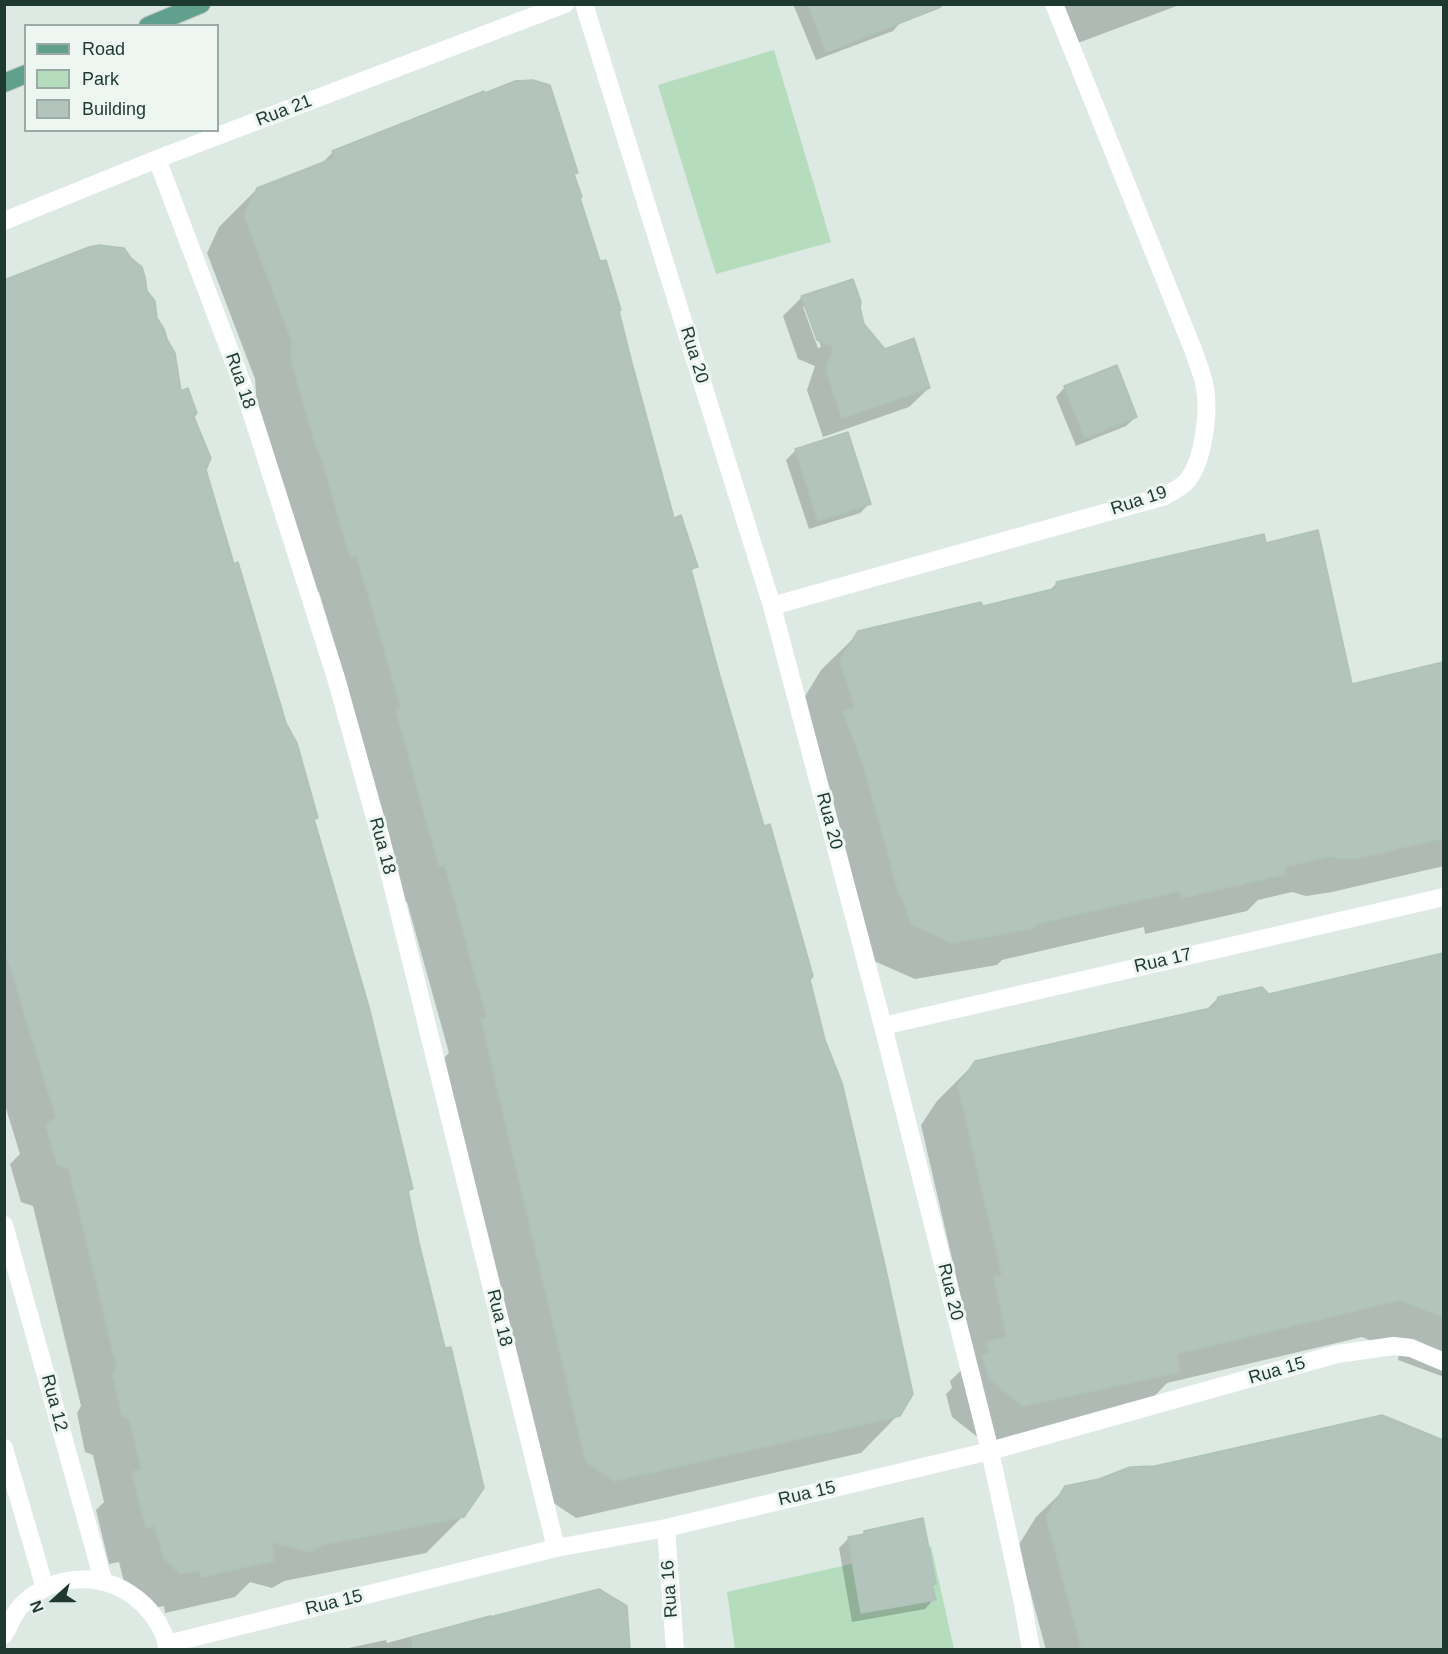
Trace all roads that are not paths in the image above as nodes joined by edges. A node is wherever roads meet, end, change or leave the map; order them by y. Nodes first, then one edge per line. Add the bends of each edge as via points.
1 (201, 4) edge
2 (565, 4) edge
3 (584, 4) edge
4 (1054, 4) edge
5 (153, 24) edge
6 (24, 75) edge
7 (4, 83) edge
8 (157, 159) junction
9 (4, 221) edge
10 (772, 606) junction
11 (1443, 897) edge
12 (883, 1026) junction
13 (4, 1225) edge
14 (1443, 1362) edge
15 (4, 1448) edge
16 (990, 1451) junction
17 (666, 1528) junction
18 (556, 1548) junction
19 (103, 1580) junction
20 (45, 1588) junction
21 (4, 1635) edge
22 (167, 1647) edge
23 (675, 1650) edge
24 (1031, 1650) edge

1 - 5 main road
2 - 8 street, Rua 21
3 - 10 street, Rua 20
4 - 10 street, Rua 19 via 1204,384 1203,439 1195,467 1185,483 1165,496
6 - 7 main road
8 - 9 street, Rua 21
8 - 18 street, Rua 18 via 243,386 336,678 381,839
10 - 12 street, Rua 20
11 - 12 street, Rua 17
12 - 16 street, Rua 20
13 - 19 street, Rua 12
14 - 16 street, Rua 15 via 1411,1348 1394,1346 1337,1354
15 - 20 street
16 - 17 street, Rua 15
16 - 24 street, Rua 20
17 - 18 street, Rua 15
17 - 23 street, Rua 16
18 - 22 street, Rua 15
19 - 20 street via 73,1579
19 - 22 street via 131,1593 154,1615
20 - 21 street via 20,1608

